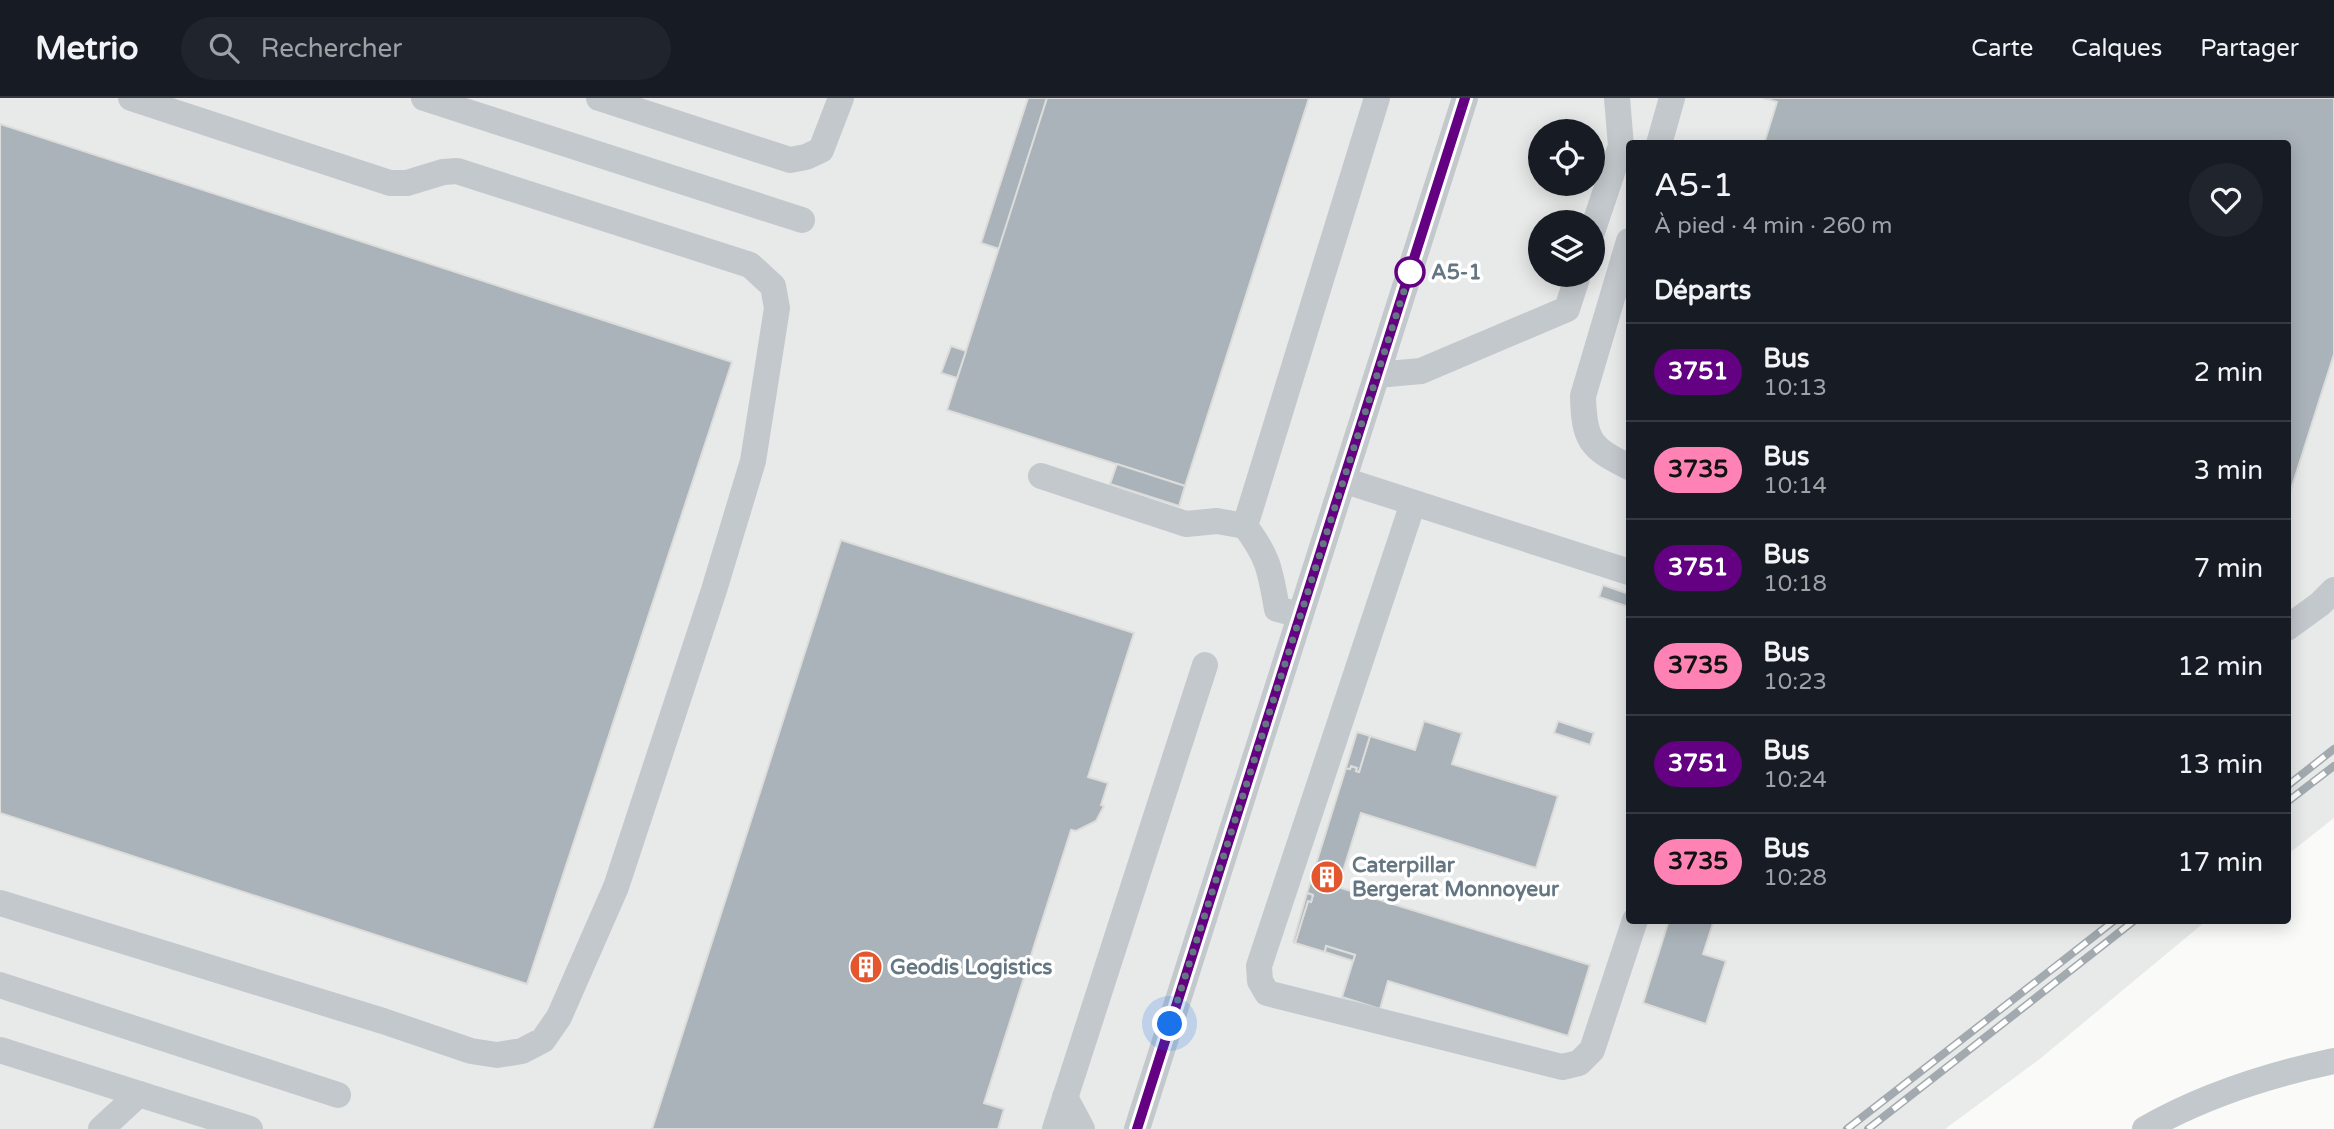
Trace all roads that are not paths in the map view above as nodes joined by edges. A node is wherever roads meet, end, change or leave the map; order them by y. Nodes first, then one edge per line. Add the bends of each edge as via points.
1 (131, 98) edge
2 (425, 98) edge
3 (599, 98) edge
4 (841, 98) edge
5 (1377, 98) edge
6 (1465, 98) edge
7 (1617, 98) edge
8 (1672, 98) edge
9 (1660, 140) edge
10 (1599, 210) edge
11 (802, 220) dead end
12 (1626, 251) edge
13 (1574, 287) edge
14 (1377, 375) junction
15 (1626, 466) edge
16 (1041, 476) dead end
17 (1343, 480) junction
18 (1413, 503) junction
19 (1245, 526) junction
20 (1626, 571) edge
21 (2334, 590) edge
22 (1300, 615) junction
23 (2291, 625) edge
24 (1205, 665) dead end
25 (0, 903) edge
26 (1634, 924) edge
27 (0, 985) edge
28 (0, 1050) edge
29 (2334, 1061) edge
30 (139, 1094) junction
31 (338, 1095) dead end
32 (1065, 1097) junction
33 (100, 1129) edge
34 (250, 1129) edge
35 (1055, 1129) edge
36 (1082, 1129) edge
37 (1137, 1129) edge
38 (2145, 1129) edge

1 - 25 street via 390,183 457,171 750,265 773,286 777,308 753,461 616,887 559,1017 543,1040 522,1051 497,1055 471,1051
2 - 11 street
3 - 4 street via 790,160 821,149
5 - 19 street
6 - 14 street
7 - 10 street via 1621,146
8 - 9 street
12 - 15 street via 1583,396 1588,439 1605,456
13 - 14 street via 1567,309 1421,371
14 - 17 street
16 - 19 street via 1186,524
17 - 18 street
17 - 22 street
18 - 20 street
18 - 26 street via 1259,966 1259,981 1268,993 1562,1067 1579,1063 1592,1050
19 - 22 street via 1269,564 1277,609
21 - 23 street
22 - 37 street
24 - 32 street
27 - 31 street
28 - 30 street
29 - 38 street via 2235,1088
30 - 33 street
30 - 34 street
32 - 35 street
32 - 36 street

